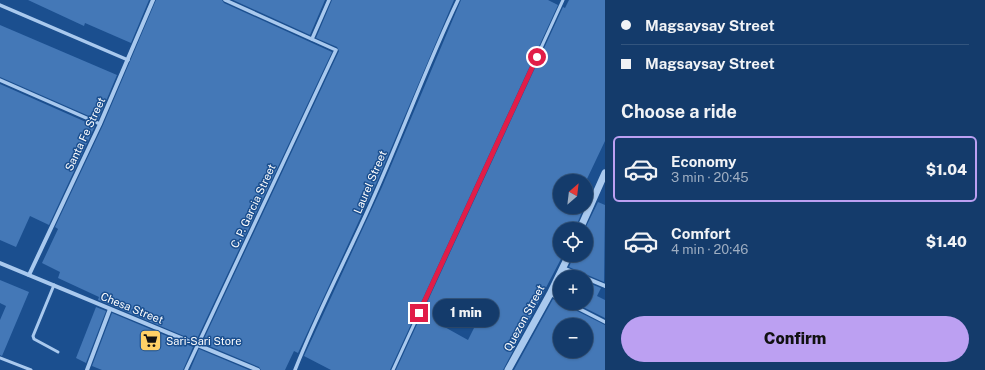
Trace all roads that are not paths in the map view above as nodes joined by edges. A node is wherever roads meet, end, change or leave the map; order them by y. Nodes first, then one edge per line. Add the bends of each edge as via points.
1 (153, 0) edge
2 (225, 0) edge
3 (329, 0) edge
4 (458, 0) edge
5 (563, 0) edge
6 (0, 5) edge
7 (312, 39) junction
8 (128, 60) junction
9 (0, 80) edge
10 (100, 124) junction
11 (605, 173) edge
12 (583, 222) edge
13 (0, 262) edge
14 (566, 262) edge
15 (563, 268) junction
16 (568, 270) edge
17 (29, 275) junction
18 (593, 281) edge
19 (54, 285) junction
20 (605, 286) edge
21 (550, 294) junction
22 (553, 296) edge
23 (110, 309) junction
24 (582, 310) edge
25 (605, 322) edge
26 (198, 345) junction
27 (58, 352) dead end
28 (0, 358) edge
29 (31, 370) edge
30 (87, 370) edge
31 (186, 370) edge
32 (258, 370) edge
33 (295, 370) edge
34 (393, 370) edge
35 (508, 370) edge

1 - 8 street, Santa Fe Street
2 - 7 street
3 - 7 street
4 - 33 street, Laurel Street via 367,212 323,302
5 - 34 lane
6 - 8 street
7 - 26 street, C. P. Garcia Street via 336,50
8 - 10 street, Santa Fe Street
9 - 10 street
10 - 17 street, Santa Fe Street
11 - 12 street
13 - 17 street, Chesa Street
14 - 15 street, Quezon Street
15 - 16 street
15 - 21 street, Quezon Street
17 - 19 street, Chesa Street
18 - 20 street
19 - 23 street, Chesa Street
19 - 27 lane via 33,336 34,340
21 - 22 street
21 - 35 street, Quezon Street
23 - 26 street, Chesa Street
23 - 30 street
24 - 25 street
26 - 31 street, C. P. Garcia Street
26 - 32 street, Chesa Street
28 - 29 lane

